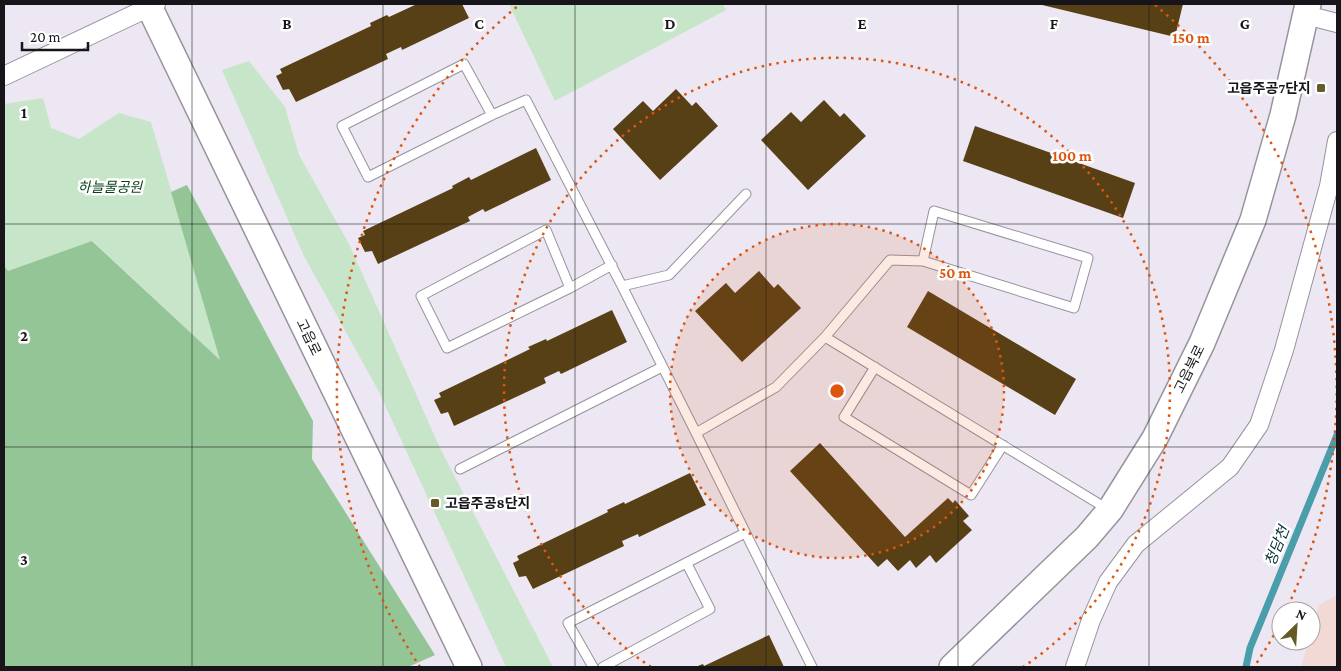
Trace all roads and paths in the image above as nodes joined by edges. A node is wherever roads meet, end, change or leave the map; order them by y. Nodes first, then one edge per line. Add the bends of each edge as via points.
1 (151, 5) edge
2 (1307, 10) edge
3 (1337, 24) edge
4 (4, 76) edge
5 (492, 115) junction
6 (1337, 141) edge
7 (746, 194) dead end
8 (922, 261) junction
9 (612, 265) junction
10 (622, 286) junction
11 (570, 288) junction
12 (825, 337) junction
13 (662, 367) junction
14 (875, 367) junction
15 (696, 433) junction
16 (1003, 445) junction
17 (460, 469) dead end
18 (1110, 510) junction
19 (745, 534) junction
20 (687, 564) junction
21 (469, 667) edge
22 (593, 667) edge
23 (603, 667) edge
24 (812, 667) edge
25 (952, 667) edge
26 (1075, 667) edge

1 - 4 street, 고읍로
1 - 21 street, 고읍로
2 - 3 street
2 - 18 street, 고읍북로 via 1283,115 1253,220 1202,343 1164,421
5 - 5 lane via 368,177 342,126 464,64
5 - 9 lane via 526,100
6 - 26 street via 1329,186 1284,350 1259,425 1230,467 1136,544 1108,582 1090,620
7 - 10 lane via 668,275
8 - 8 lane via 1074,308 1088,258 934,211
8 - 12 lane via 890,260
9 - 10 lane
9 - 11 lane
10 - 13 lane
11 - 11 lane via 447,348 421,296 546,230
12 - 14 lane
12 - 15 lane via 776,387
13 - 15 lane
13 - 17 lane
14 - 16 lane
14 - 16 lane via 844,417 971,494
15 - 19 lane
16 - 18 lane
18 - 25 street, 고읍북로 via 1080,544
19 - 20 lane
19 - 24 lane
20 - 22 lane via 568,622
20 - 23 lane via 710,610

